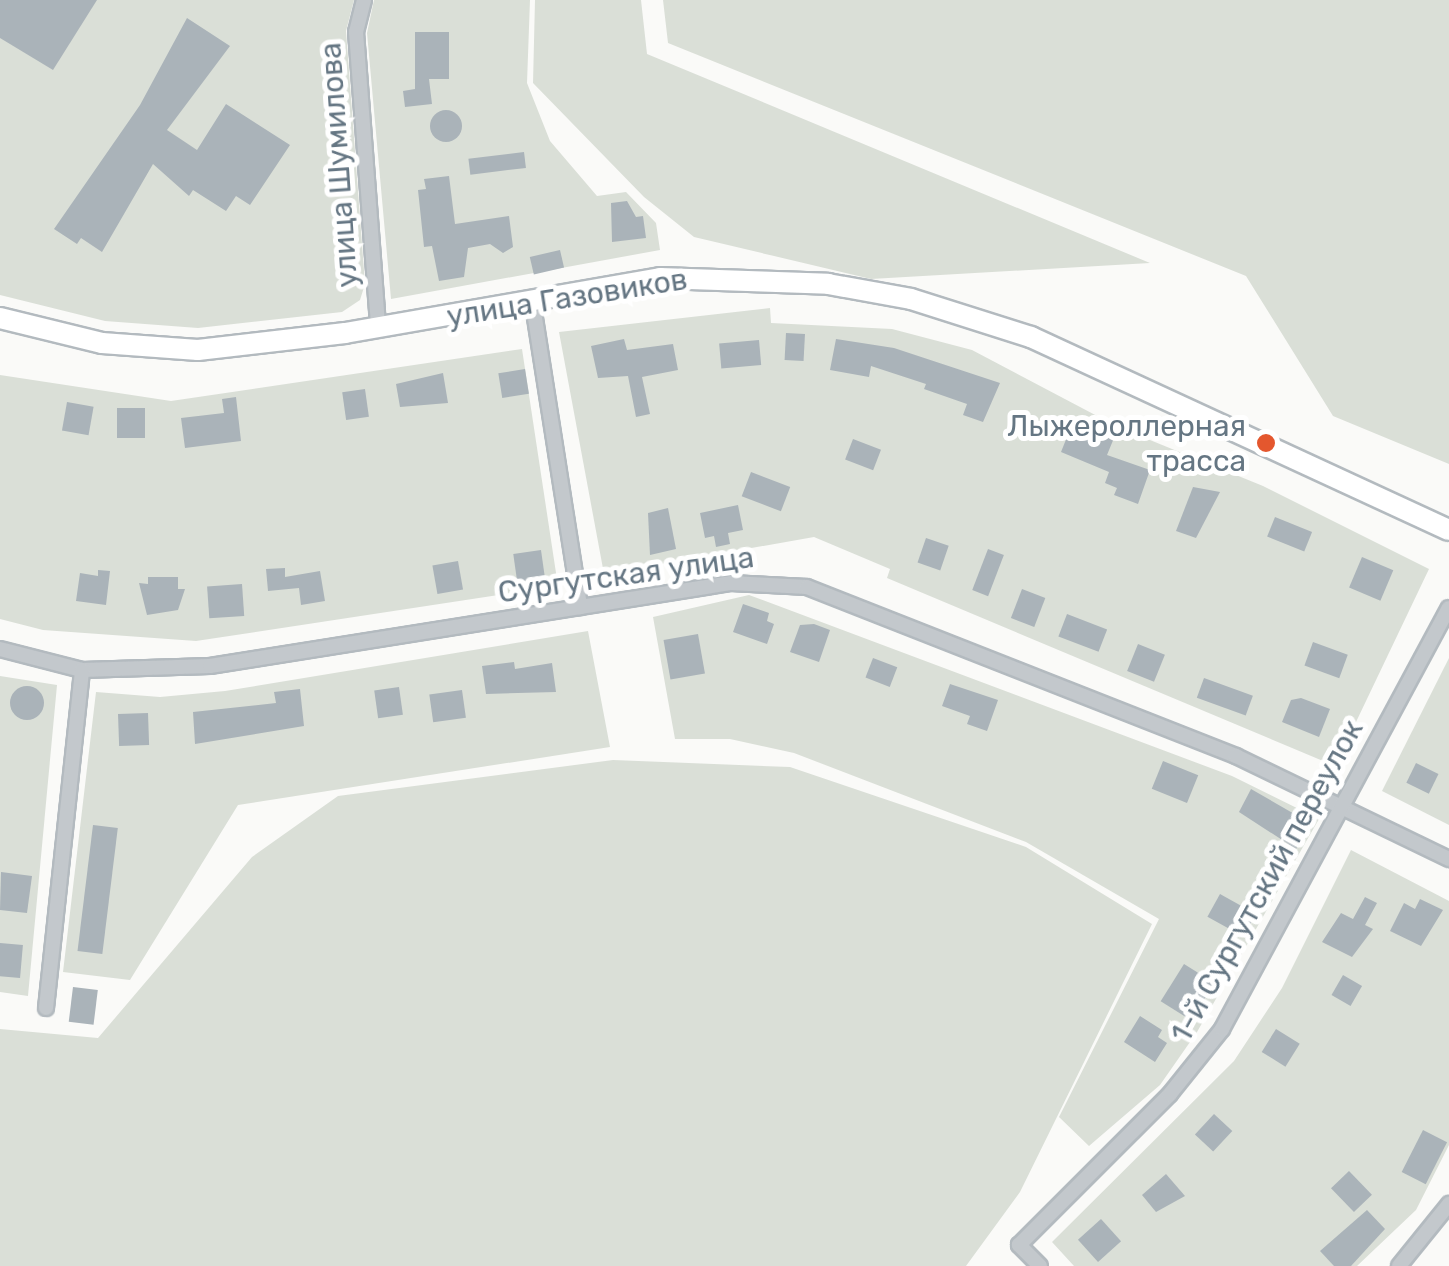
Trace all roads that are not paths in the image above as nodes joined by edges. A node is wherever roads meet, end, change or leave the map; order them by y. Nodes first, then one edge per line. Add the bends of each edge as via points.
1 (364, 0) edge
2 (532, 299) junction
3 (0, 318) edge
4 (378, 328) junction
5 (1449, 530) edge
6 (580, 606) junction
7 (1449, 608) edge
8 (0, 649) edge
9 (82, 670) junction
10 (1343, 804) junction
11 (1449, 859) edge
12 (46, 1008) dead end
13 (1449, 1204) edge
14 (1040, 1266) edge
15 (1399, 1266) edge

1 - 4 street, улица Шумилова via 356,32
2 - 4 street, улица Газовиков
2 - 5 street, улица Газовиков via 660,278 716,277 828,284 911,300 1057,347
2 - 6 street
3 - 4 street, улица Газовиков via 70,337 166,349 238,348
6 - 9 street, Сургутская улица via 228,664
6 - 10 street, Сургутская улица via 731,583 806,587
7 - 10 street, 1-й Сургутский переулок
8 - 9 street, Сургутская улица
9 - 12 street
10 - 11 street, Сургутская улица
10 - 14 street, 1-й Сургутский переулок via 1199,1062 1020,1244
13 - 15 street

